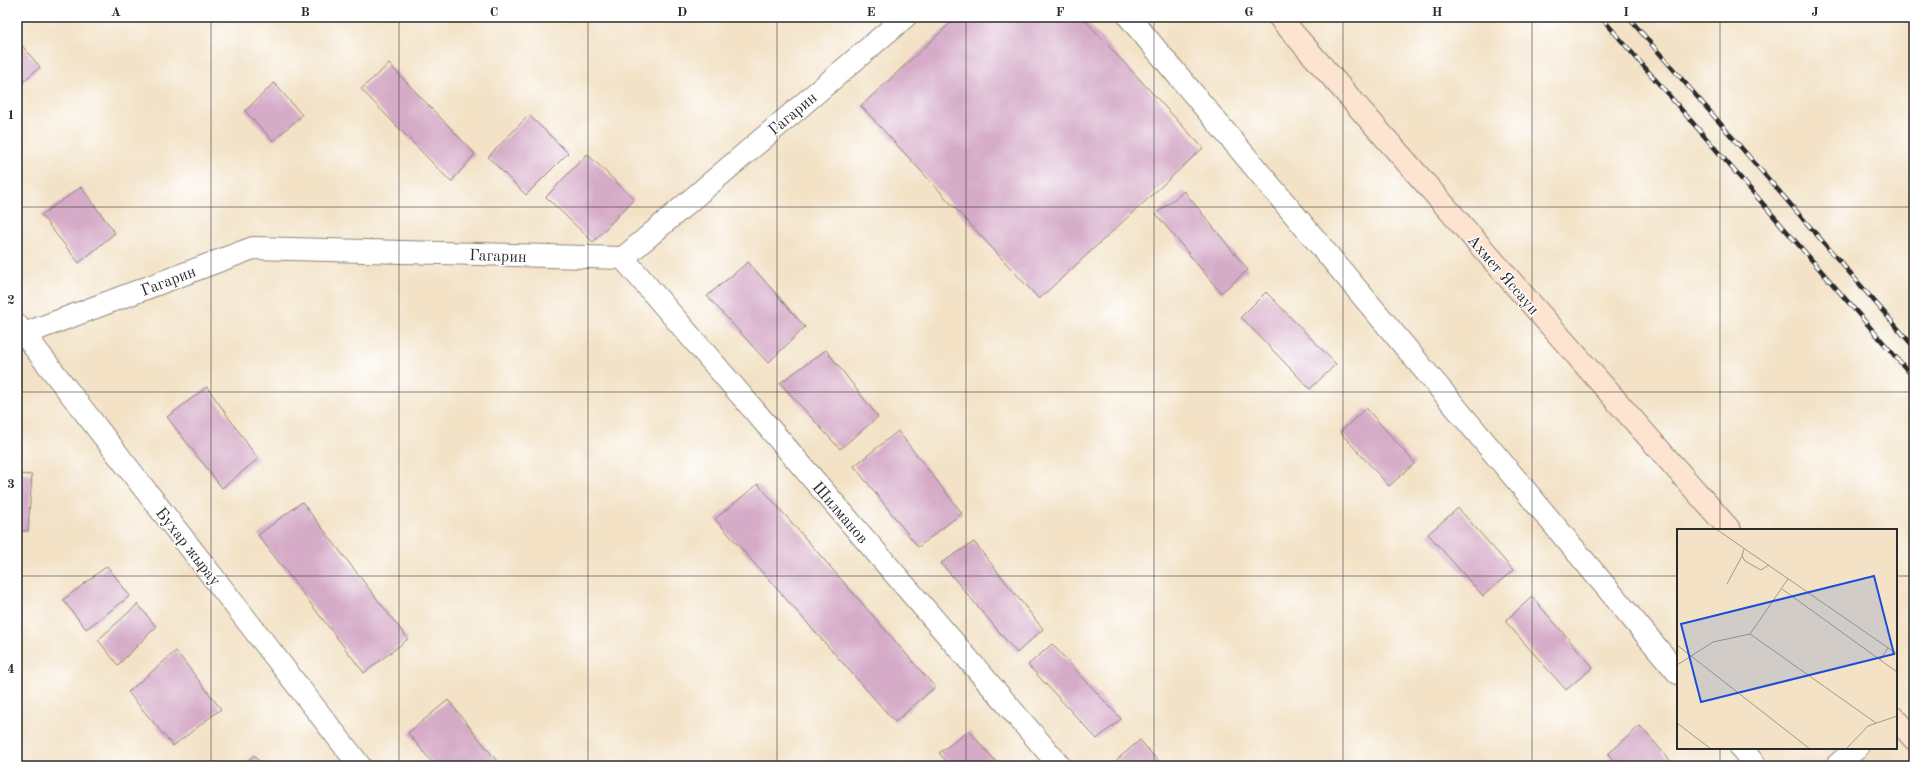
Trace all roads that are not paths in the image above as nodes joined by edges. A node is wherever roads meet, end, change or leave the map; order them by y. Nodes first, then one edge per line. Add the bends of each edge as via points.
1 (905, 17) edge
2 (1129, 17) edge
3 (1279, 17) edge
4 (623, 258) junction
5 (19, 331) edge
6 (1729, 529) edge
7 (1677, 672) edge
8 (1897, 720) edge
9 (1914, 739) edge
10 (1742, 749) edge
11 (1856, 749) edge
12 (360, 766) edge
13 (1060, 766) edge
14 (1756, 766) edge
15 (1836, 766) edge

1 - 4 street, Гагарин
2 - 7 street
3 - 6 main road, Ахмет Яссауи
4 - 5 street, Гагарин via 253,248
4 - 13 street, Шилманов
5 - 12 street, Бухар жырау
8 - 9 main road
10 - 14 street
11 - 15 street

